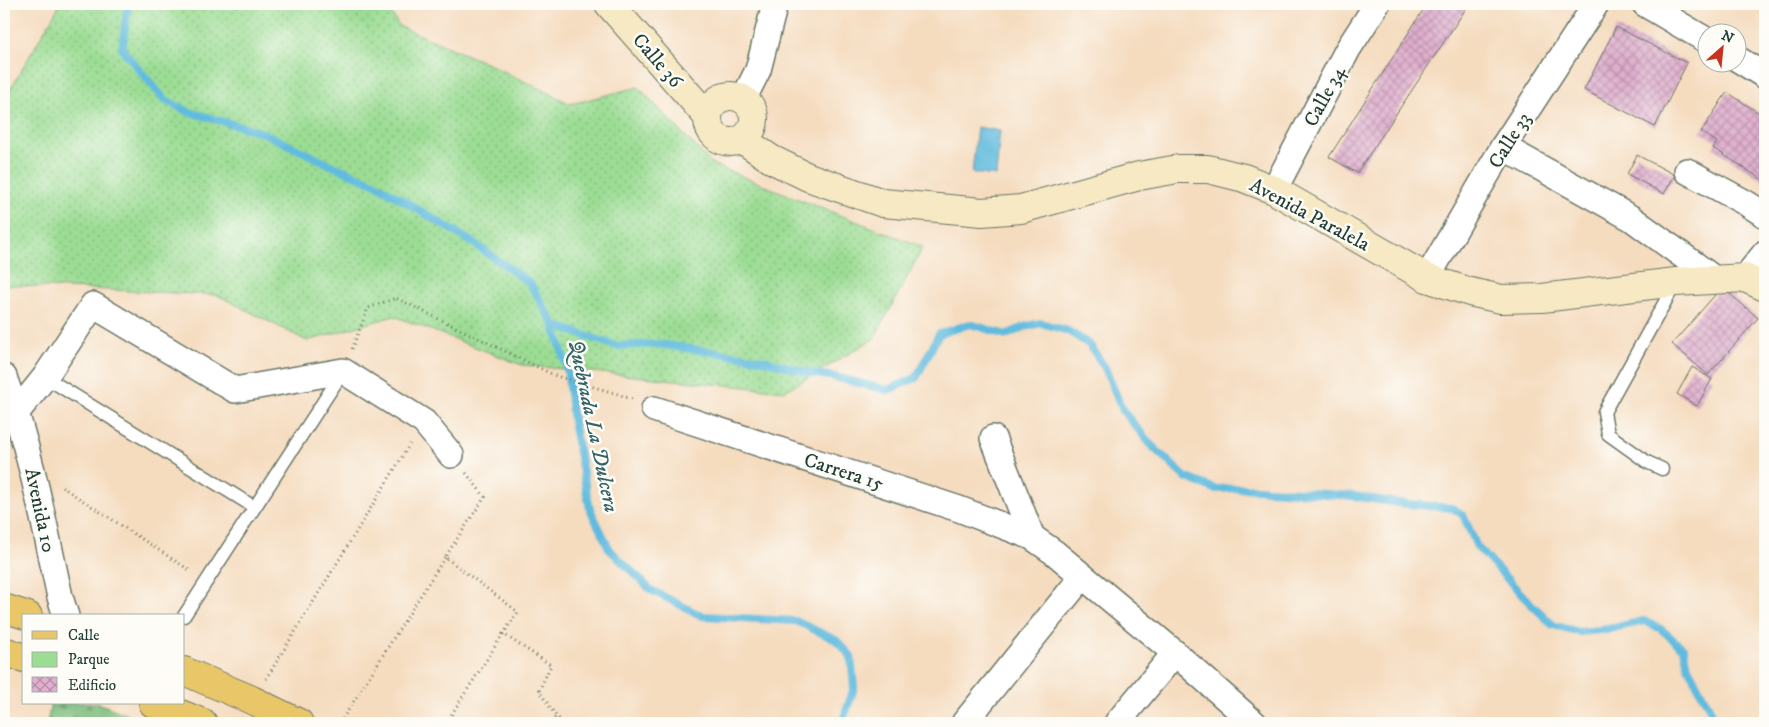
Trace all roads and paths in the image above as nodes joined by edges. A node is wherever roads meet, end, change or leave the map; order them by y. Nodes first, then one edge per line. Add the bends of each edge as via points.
1 (608, 4) edge
2 (775, 4) edge
3 (1378, 4) edge
4 (1596, 4) edge
5 (1645, 4) edge
6 (1696, 34) edge
7 (1746, 64) edge
8 (1765, 76) edge
9 (743, 100) junction
10 (708, 117) junction
11 (743, 140) junction
12 (1503, 147) junction
13 (1687, 170) dead end
14 (1274, 190) junction
15 (1765, 215) edge
16 (1765, 253) edge
17 (1427, 278) junction
18 (1716, 280) junction
19 (1676, 282) junction
20 (1755, 283) edge
21 (343, 371) junction
22 (45, 376) junction
23 (4, 377) edge
24 (618, 394) dead end
25 (654, 409) dead end
26 (17, 412) junction
27 (424, 422) junction
28 (993, 438) dead end
29 (451, 456) joint
30 (32, 467) junction
31 (1662, 469) dead end
32 (254, 507) junction
33 (1032, 537) junction
34 (445, 558) junction
35 (1082, 577) junction
36 (206, 581) junction
37 (4, 608) edge
38 (22, 614) edge
39 (65, 614) edge
40 (185, 614) edge
41 (503, 634) junction
42 (4, 651) edge
43 (1175, 653) junction
44 (22, 657) edge
45 (185, 671) edge
46 (252, 700) junction
47 (156, 704) edge
48 (556, 716) junction
49 (203, 723) edge
50 (299, 723) edge
51 (340, 723) edge
52 (446, 723) edge
53 (552, 723) edge
54 (564, 723) edge
55 (964, 723) edge
56 (1117, 723) edge
57 (1254, 723) edge

1 - 10 main road, Calle 36
2 - 9 street via 758,70
3 - 14 street, Calle 34 via 1348,50
4 - 12 street, Calle 33
5 - 6 street
7 - 8 street
9 - 10 main road via 728,96 718,99
9 - 11 main road via 753,112 754,123
10 - 11 main road via 714,136 723,141
11 - 14 main road, Avenida Paralela via 771,159 808,177 883,202 982,212 1021,209 1139,176 1178,169 1208,169
12 - 17 street, Calle 33
12 - 18 street via 1631,218
13 - 15 street
14 - 17 main road, Avenida Paralela
16 - 20 street
17 - 19 main road, Avenida Paralela via 1502,299 1542,298
18 - 19 main road, Avenida Paralela
18 - 20 main road, Avenida Paralela
19 - 31 lane via 1604,412 1608,434
21 - 22 street via 235,390 93,305
21 - 24 path via 368,308 396,298 556,376
21 - 27 street
21 - 32 lane
22 - 26 street
22 - 32 lane
23 - 26 street, Avenida 10
25 - 33 street, Carrera 15 via 959,509
26 - 30 street, Avenida 10
27 - 29 street
27 - 46 path
28 - 33 street
29 - 34 path via 485,497
30 - 36 path
30 - 39 street, Avenida 10
32 - 36 lane
33 - 35 street, Carrera 15
34 - 41 path via 518,612
34 - 51 path
35 - 43 street, Carrera 15
35 - 55 street
36 - 40 lane
37 - 38 main road
41 - 48 path via 551,665 539,691
41 - 52 path
42 - 44 main road
43 - 56 street
43 - 57 street, Carrera 15
45 - 46 main road
46 - 50 main road
47 - 49 main road
48 - 53 path
48 - 54 path

